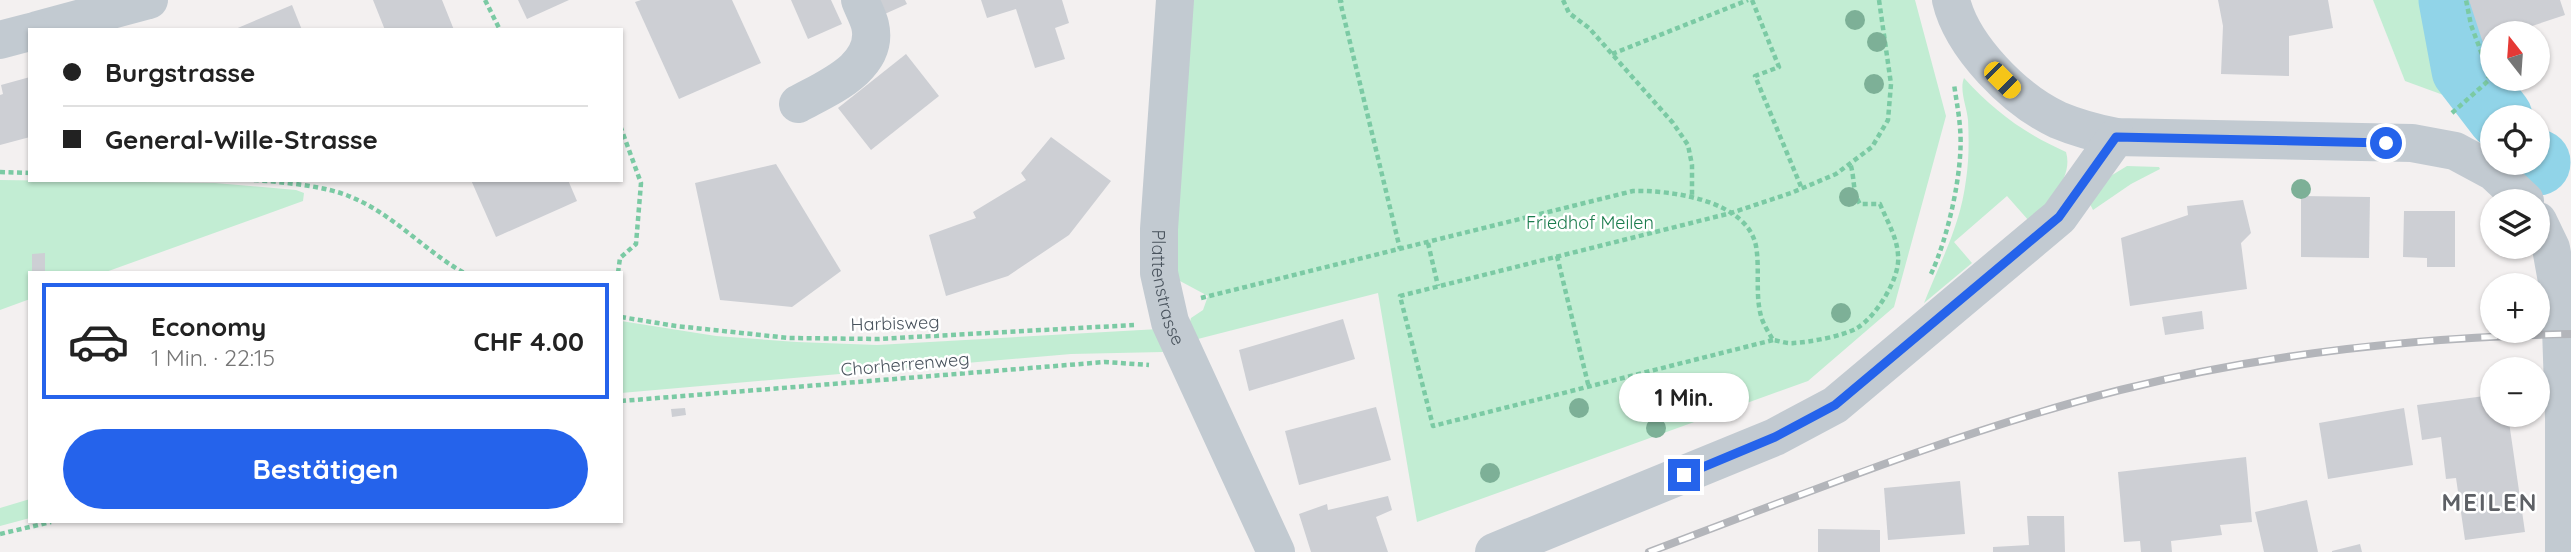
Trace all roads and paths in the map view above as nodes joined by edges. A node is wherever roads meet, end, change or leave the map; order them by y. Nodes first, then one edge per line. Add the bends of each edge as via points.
1 (149, 0) edge
2 (485, 0) edge
3 (860, 0) edge
4 (1175, 0) edge
5 (1343, 0) edge
6 (1563, 0) edge
7 (1750, 0) edge
8 (1879, 0) edge
9 (1951, 0) edge
10 (2466, 0) edge
11 (44, 28) edge
12 (498, 28) edge
13 (28, 33) edge
14 (1966, 36) junction
15 (0, 40) edge
16 (1612, 54) junction
17 (2468, 98) dead end
18 (798, 104) dead end
19 (623, 134) edge
20 (2116, 137) junction
21 (1850, 163) junction
22 (0, 172) edge
23 (28, 173) edge
24 (276, 182) edge
25 (1802, 188) junction
26 (2512, 189) edge
27 (1692, 197) junction
28 (1731, 213) junction
29 (1428, 242) junction
30 (2550, 246) edge
31 (1400, 249) junction
32 (1557, 256) junction
33 (461, 271) edge
34 (618, 271) edge
35 (1928, 279) dead end
36 (1438, 286) junction
37 (1168, 315) junction
38 (623, 317) edge
39 (1773, 340) junction
40 (1191, 370) junction
41 (1588, 388) junction
42 (623, 401) edge
43 (47, 523) edge
44 (0, 534) edge
45 (1276, 552) edge
46 (1494, 552) edge
47 (2564, 552) edge

1 - 11 street
2 - 12 path
3 - 18 street via 870,27 865,56 853,71
4 - 37 street, Plattenstrasse via 1158,229 1159,273
5 - 31 path
6 - 16 path via 1569,13
7 - 16 path
7 - 25 path via 1779,67 1755,76
8 - 21 path via 1891,84 1888,120 1872,147
9 - 14 street
10 - 17 path via 2488,73 2488,81
13 - 15 street
14 - 20 street via 2014,91 2055,118
14 - 35 path via 1950,59 1961,130 1959,174 1939,256
16 - 27 path via 1688,145
19 - 34 path via 641,183 636,244 620,258
20 - 26 street via 2412,144 2455,151 2494,172
20 - 46 street via 2059,217 1835,405 1775,437
21 - 25 path
21 - 39 path via 1860,204 1880,204 1894,234 1899,257 1895,276 1880,304 1857,328 1792,344
22 - 23 path
24 - 33 path via 349,195
25 - 28 path
27 - 28 path, Harbisweg
27 - 29 path, Harbisweg via 1662,190 1633,191
28 - 32 path
28 - 39 path via 1746,224 1756,244 1761,316
29 - 31 path, Harbisweg
29 - 36 path
30 - 47 street via 2560,299
31 - 37 path, Harbisweg
32 - 36 path
32 - 41 path
36 - 41 path via 1400,296 1433,426
37 - 38 path, Harbisweg via 878,339 789,338
37 - 40 street, Plattenstrasse
39 - 41 path
40 - 42 path, Chorherrenweg via 1105,362
40 - 45 street, Plattenstrasse
43 - 44 path

